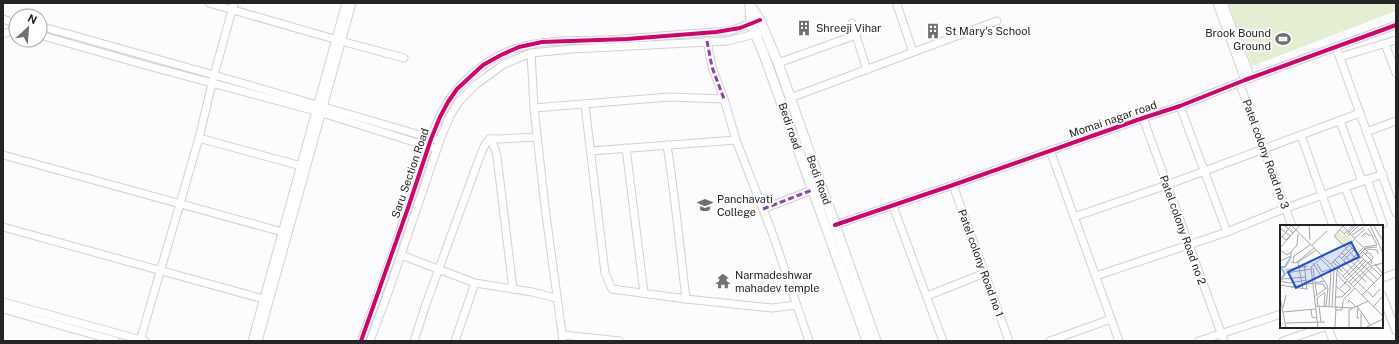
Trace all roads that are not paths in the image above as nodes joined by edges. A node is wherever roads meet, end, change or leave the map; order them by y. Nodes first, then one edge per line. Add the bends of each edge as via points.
1 (209, 3) edge
2 (346, 3) edge
3 (352, 3) edge
4 (1217, 3) edge
5 (1223, 3) edge
6 (750, 4) edge
7 (897, 5) dead end
8 (233, 6) edge
9 (760, 20) junction
10 (997, 21) dead end
11 (852, 23) dead end
12 (751, 24) junction
13 (1396, 25) edge
14 (48, 28) edge
15 (765, 31) junction
16 (756, 34) junction
17 (856, 35) junction
18 (48, 36) edge
19 (1396, 40) edge
20 (339, 41) junction
21 (707, 41) junction
22 (1385, 44) junction
23 (1336, 47) junction
24 (914, 52) junction
25 (531, 53) junction
26 (1340, 57) junction
27 (404, 58) dead end
28 (778, 63) junction
29 (867, 70) junction
30 (1396, 73) edge
31 (214, 75) junction
32 (1245, 80) junction
33 (212, 83) junction
34 (724, 98) junction
35 (790, 98) junction
36 (585, 105) junction
37 (1180, 106) junction
38 (534, 108) junction
39 (320, 109) junction
40 (1360, 114) junction
41 (1143, 118) junction
42 (1340, 121) junction
43 (1396, 121) edge
44 (1366, 132) junction
45 (1301, 135) junction
46 (537, 137) junction
47 (199, 138) junction
48 (490, 138) junction
49 (736, 140) junction
50 (440, 141) junction
51 (430, 142) junction
52 (667, 145) junction
53 (626, 148) junction
54 (1263, 148) junction
55 (437, 149) junction
56 (1050, 150) junction
57 (591, 152) junction
58 (3, 155) edge
59 (303, 167) junction
60 (1205, 170) junction
61 (1383, 174) junction
62 (1365, 180) junction
63 (953, 185) junction
64 (1167, 185) junction
65 (1345, 187) junction
66 (812, 190) junction
67 (1322, 195) junction
68 (180, 205) junction
69 (893, 206) junction
70 (1286, 208) junction
71 (763, 209) junction
72 (1396, 213) edge
73 (1074, 216) junction
74 (1384, 224) dead end
75 (835, 225) junction
76 (1292, 225) edge
77 (1333, 225) edge
78 (1360, 225) edge
79 (3, 227) edge
80 (1227, 232) junction
81 (285, 233) junction
82 (1188, 245) junction
83 (401, 255) junction
84 (439, 269) junction
85 (160, 270) junction
86 (984, 273) junction
87 (1396, 273) edge
88 (1096, 276) junction
89 (1383, 278) edge
90 (475, 283) junction
91 (513, 289) junction
92 (644, 293) junction
93 (927, 296) junction
94 (556, 298) junction
95 (1383, 298) edge
96 (686, 299) junction
97 (266, 300) junction
98 (3, 302) edge
99 (796, 304) junction
100 (3, 309) edge
101 (1280, 314) edge
102 (1111, 319) junction
103 (1321, 328) edge
104 (1328, 328) edge
105 (1396, 331) edge
106 (1221, 333) junction
107 (563, 338) edge
108 (116, 341) edge
109 (142, 341) edge
110 (252, 341) edge
111 (258, 341) edge
112 (361, 341) edge
113 (370, 341) edge
114 (414, 341) edge
115 (455, 341) edge
116 (620, 341) edge
117 (809, 341) edge
118 (867, 341) edge
119 (876, 341) edge
120 (943, 341) edge
121 (1009, 341) edge
122 (1050, 341) edge
123 (1119, 341) edge
124 (1199, 341) edge
125 (1224, 341) edge
126 (1283, 341) edge
127 (1333, 341) edge

1 - 8 street
2 - 20 street
3 - 20 street
4 - 32 street
5 - 32 street
6 - 9 main road, Bedi Road
6 - 12 main road
7 - 24 street
8 - 20 street
8 - 31 street
9 - 12 street, Saru Section Road
9 - 15 main road, Bedi Road
10 - 24 street
11 - 17 street
12 - 16 main road, Bedi road
12 - 51 street, Saru Section Road via 730,31 542,42 519,47 483,65 457,89 448,102
13 - 23 street, Momai nagar road
14 - 31 street
15 - 16 street, Saru Section Road
15 - 28 main road, Bedi Road
16 - 21 street, Saru Section Road via 727,41
16 - 66 main road, Bedi road
17 - 28 street
17 - 29 street
18 - 33 street
19 - 22 street
20 - 27 street
20 - 39 street
21 - 25 street, Saru Section Road
21 - 34 street via 712,66
22 - 26 street
22 - 30 street
23 - 26 street
23 - 32 street, Momai nagar road
24 - 29 street
25 - 38 street
25 - 50 street, Saru Section Road via 504,64 475,85 458,103
26 - 40 street
28 - 35 main road, Bedi Road
29 - 35 street
31 - 33 street
31 - 39 street
32 - 37 street, Momai nagar road
32 - 54 street, Patel colony Road no 3
33 - 39 street
33 - 47 street
34 - 36 street via 669,97
34 - 49 street
35 - 75 main road, Bedi Road
36 - 38 street
36 - 57 street
37 - 41 street, Momai nagar road
37 - 60 street
38 - 46 street
39 - 51 street
39 - 59 street
40 - 42 street
40 - 44 street
41 - 56 street, Momai nagar road
41 - 64 street, Patel colony Road no 2
42 - 45 street
42 - 62 street
43 - 44 street
44 - 61 street
45 - 54 street
45 - 67 street
46 - 48 street
46 - 94 street
47 - 59 street
47 - 68 street
48 - 84 street via 482,151
48 - 91 street via 497,157
49 - 52 street
49 - 71 street
50 - 51 street
50 - 55 street, Saru Section Road
51 - 55 street
51 - 112 street, Saru Section Road
52 - 53 street
52 - 96 street
53 - 57 street
53 - 92 street
54 - 60 street
54 - 70 street, Patel colony Road no 3
55 - 83 street, Saru Section Road
56 - 63 street, Momai nagar road
56 - 73 street
57 - 92 street via 605,273 612,288
58 - 68 street
59 - 81 street
60 - 64 street
60 - 80 street
61 - 62 street
61 - 72 street
62 - 65 street
62 - 74 street
63 - 69 street, Momai nagar road
63 - 86 street, Patel colony Road no 1
64 - 73 street
64 - 82 street, Patel colony Road no 2
65 - 67 street
65 - 78 street
66 - 71 street
66 - 118 main road, Bedi road
67 - 70 street
67 - 77 street
68 - 81 street
68 - 85 street
69 - 75 street, Momai nagar road
69 - 93 street
70 - 76 street, Patel colony Road no 3
70 - 80 street
71 - 99 street
73 - 88 street
75 - 119 main road, Bedi Road
79 - 85 street
80 - 82 street
81 - 97 street
82 - 88 street
82 - 106 street, Patel colony Road no 2
83 - 84 street
83 - 113 street, Saru Section Road
84 - 90 street
84 - 114 street
85 - 97 street
85 - 109 street
86 - 93 street
86 - 121 street, Patel colony Road no 1
87 - 89 street
88 - 102 street
90 - 91 street
90 - 115 street
91 - 94 street
92 - 96 street
93 - 120 street
94 - 107 street
95 - 105 street
96 - 99 street via 772,308
97 - 110 street
97 - 111 street
98 - 109 street
99 - 117 street
100 - 108 street
101 - 106 street
102 - 122 street
102 - 123 street
103 - 126 street
104 - 127 street
106 - 124 street
106 - 125 street, Patel colony Road no 2
107 - 116 street

